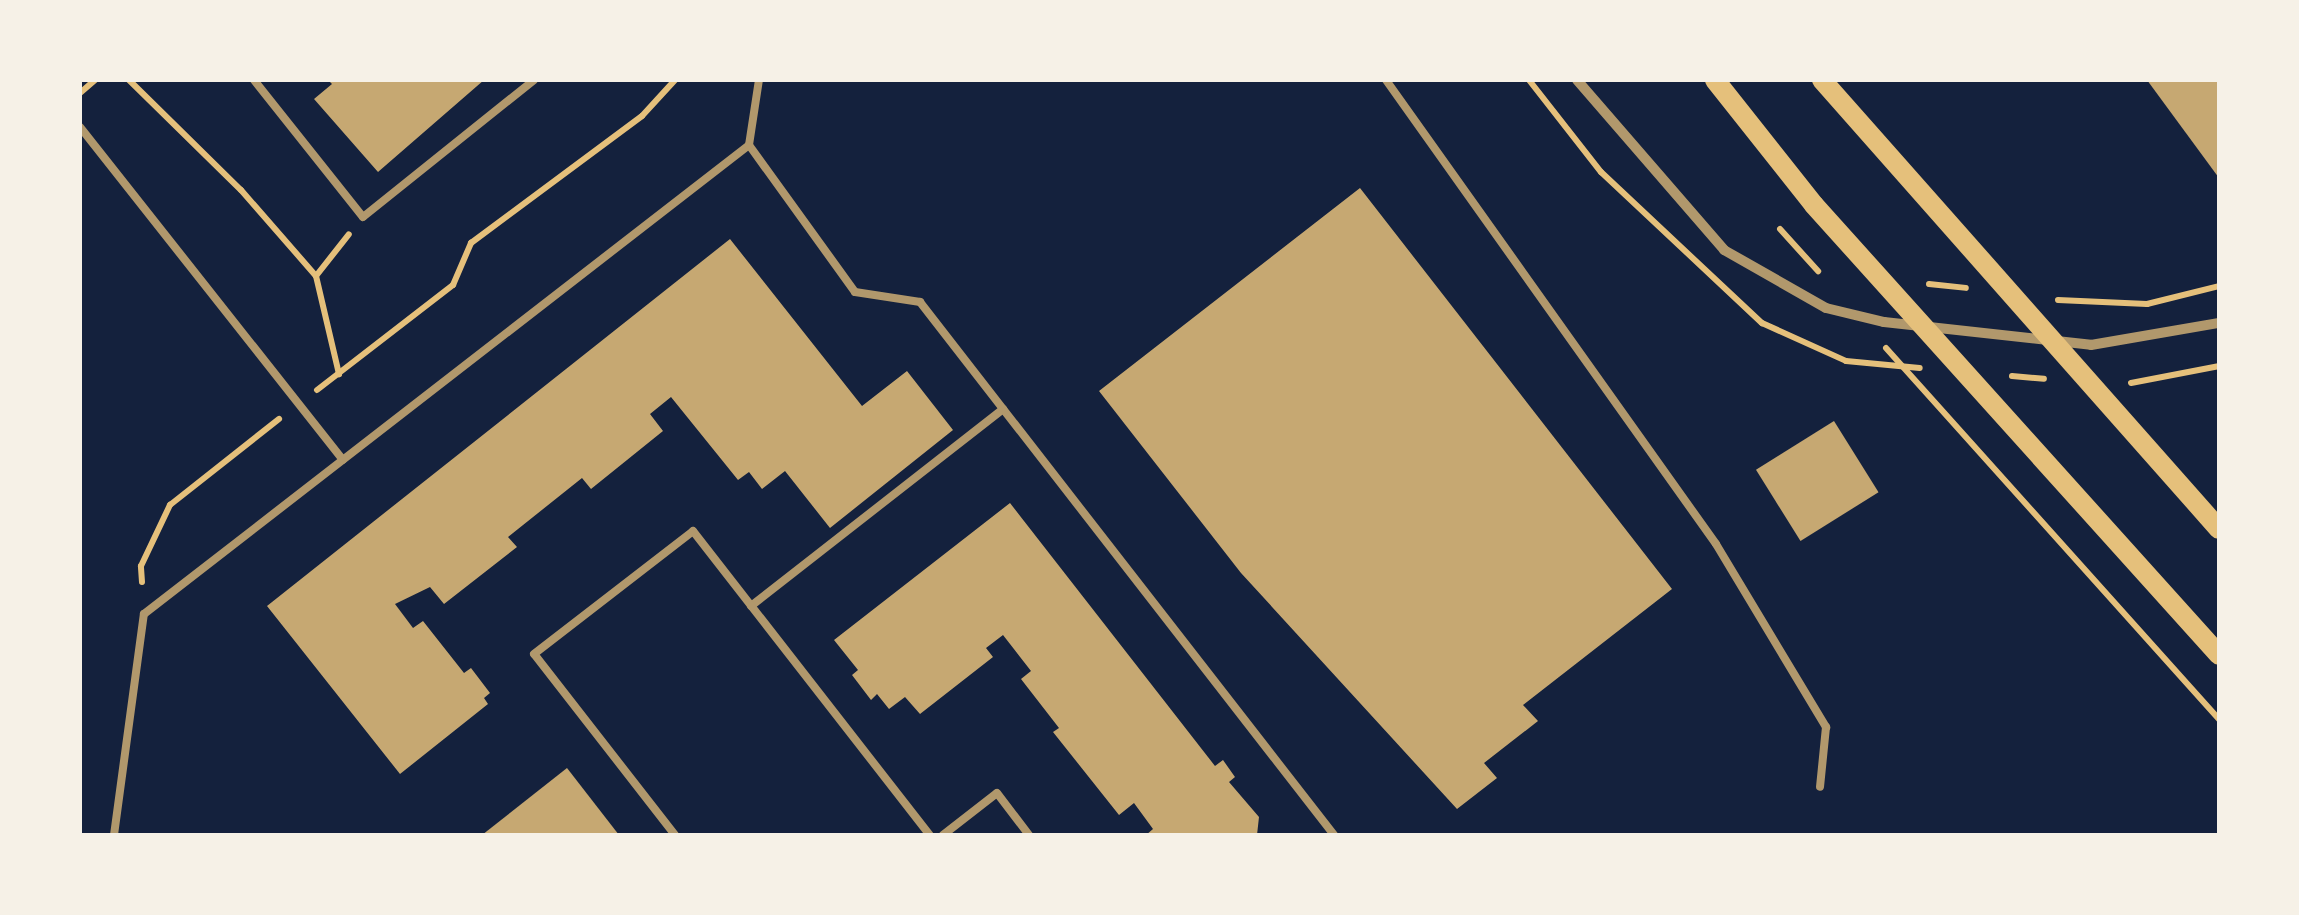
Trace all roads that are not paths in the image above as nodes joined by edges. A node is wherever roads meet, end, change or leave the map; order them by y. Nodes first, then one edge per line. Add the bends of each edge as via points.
1 (254, 80) edge
2 (534, 80) edge
3 (759, 80) edge
4 (1386, 80) edge
5 (1578, 80) edge
6 (1715, 80) edge
7 (1822, 80) edge
8 (80, 127) edge
9 (750, 145) junction
10 (2219, 323) edge
11 (1003, 409) junction
12 (342, 460) junction
13 (2219, 529) edge
14 (751, 606) junction
15 (2219, 655) edge
16 (1820, 787) dead end
17 (114, 835) edge
18 (675, 835) edge
19 (930, 835) edge
20 (943, 835) edge
21 (1030, 835) edge
22 (1334, 835) edge

1 - 2 lane via 363,217
3 - 9 lane
4 - 16 lane via 1716,544 1826,727
5 - 10 street via 1724,250 1826,308 1884,322 2091,345
6 - 15 main road via 1814,205
7 - 13 main road
8 - 12 lane
9 - 11 lane via 855,292 920,302
9 - 12 lane
11 - 14 lane
11 - 22 lane
12 - 17 lane via 144,614
14 - 18 lane via 692,530 534,654
14 - 19 lane
20 - 21 lane via 997,793

